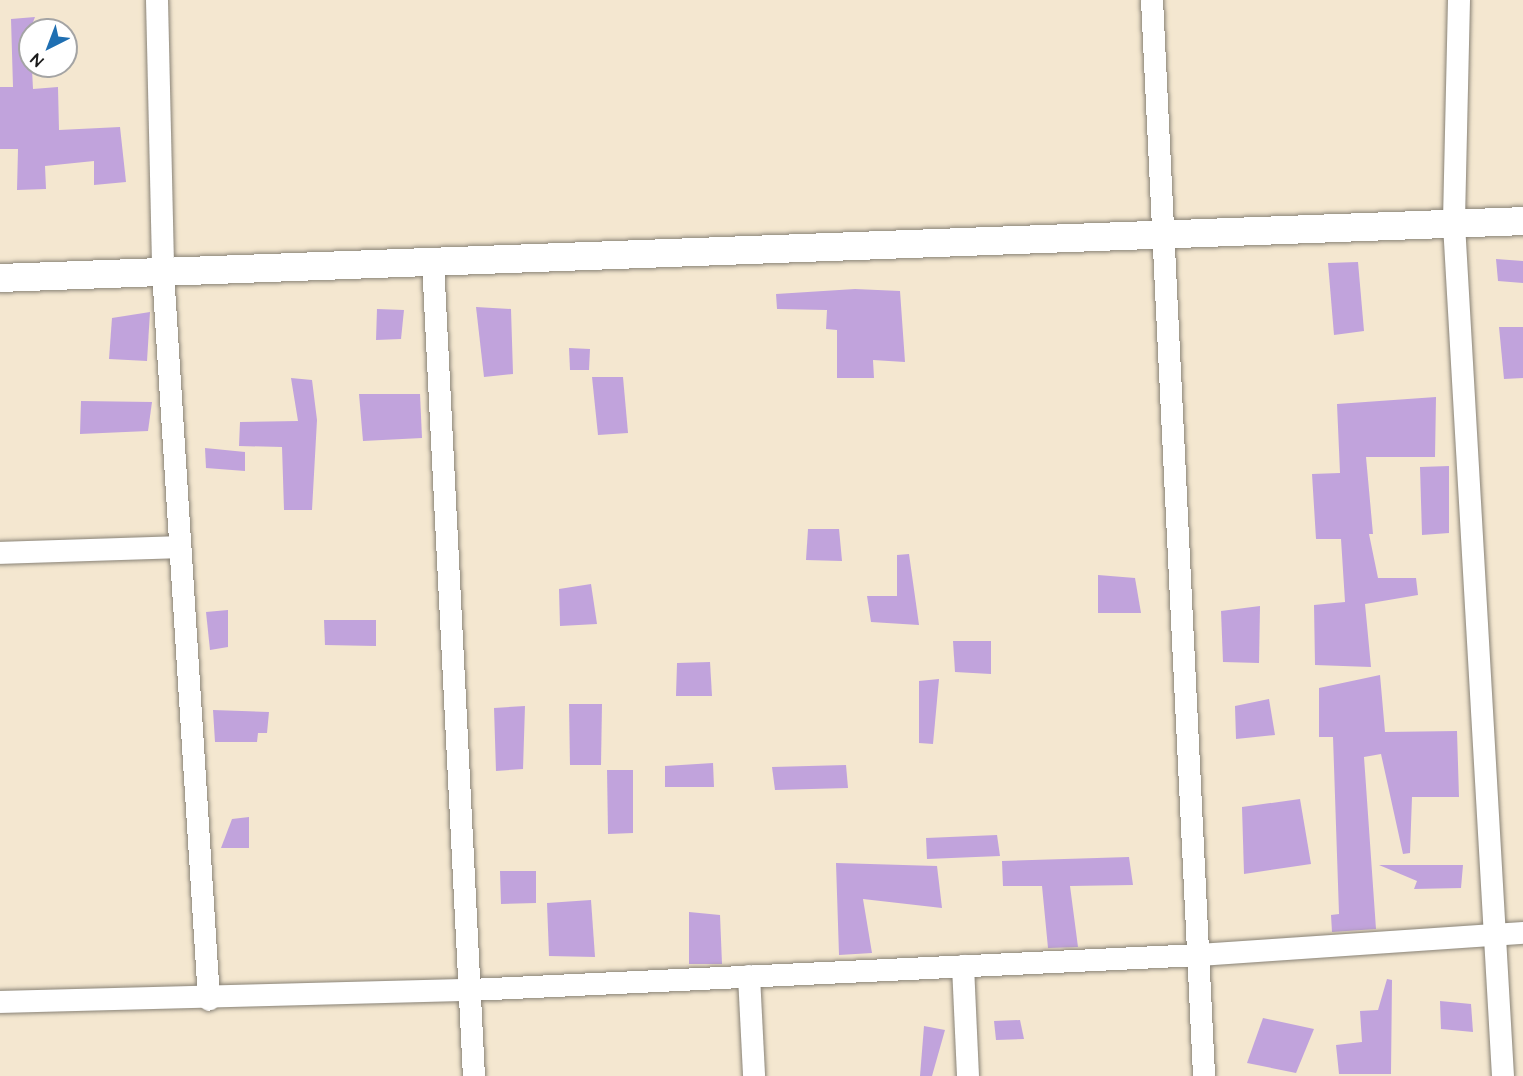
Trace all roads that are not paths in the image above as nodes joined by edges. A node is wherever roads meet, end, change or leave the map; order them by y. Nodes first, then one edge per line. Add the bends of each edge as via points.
1 (157, 0) edge
2 (1152, 0) edge
3 (1459, 0) edge
4 (1523, 221) edge
5 (1454, 224) junction
6 (1160, 236) junction
7 (433, 262) junction
8 (163, 272) junction
9 (0, 278) edge
10 (180, 547) junction
11 (0, 553) edge
12 (1497, 933) junction
13 (1523, 933) edge
14 (1199, 955) junction
15 (963, 966) junction
16 (749, 976) junction
17 (471, 990) junction
18 (209, 1000) junction
19 (0, 1002) edge
20 (474, 1076) edge
21 (754, 1076) edge
22 (968, 1076) edge
23 (1204, 1076) edge
24 (1503, 1076) edge

1 - 8 street
2 - 6 street
3 - 5 street
4 - 5 street
5 - 6 street
5 - 12 street
6 - 7 street
6 - 14 street
7 - 8 street
7 - 17 street
8 - 9 street
8 - 10 street
10 - 11 street
10 - 18 street
12 - 13 street
12 - 14 street
12 - 24 street
14 - 15 street
14 - 23 street
15 - 16 street
15 - 22 street
16 - 17 street
16 - 21 street
17 - 18 street
17 - 20 street
18 - 19 street

